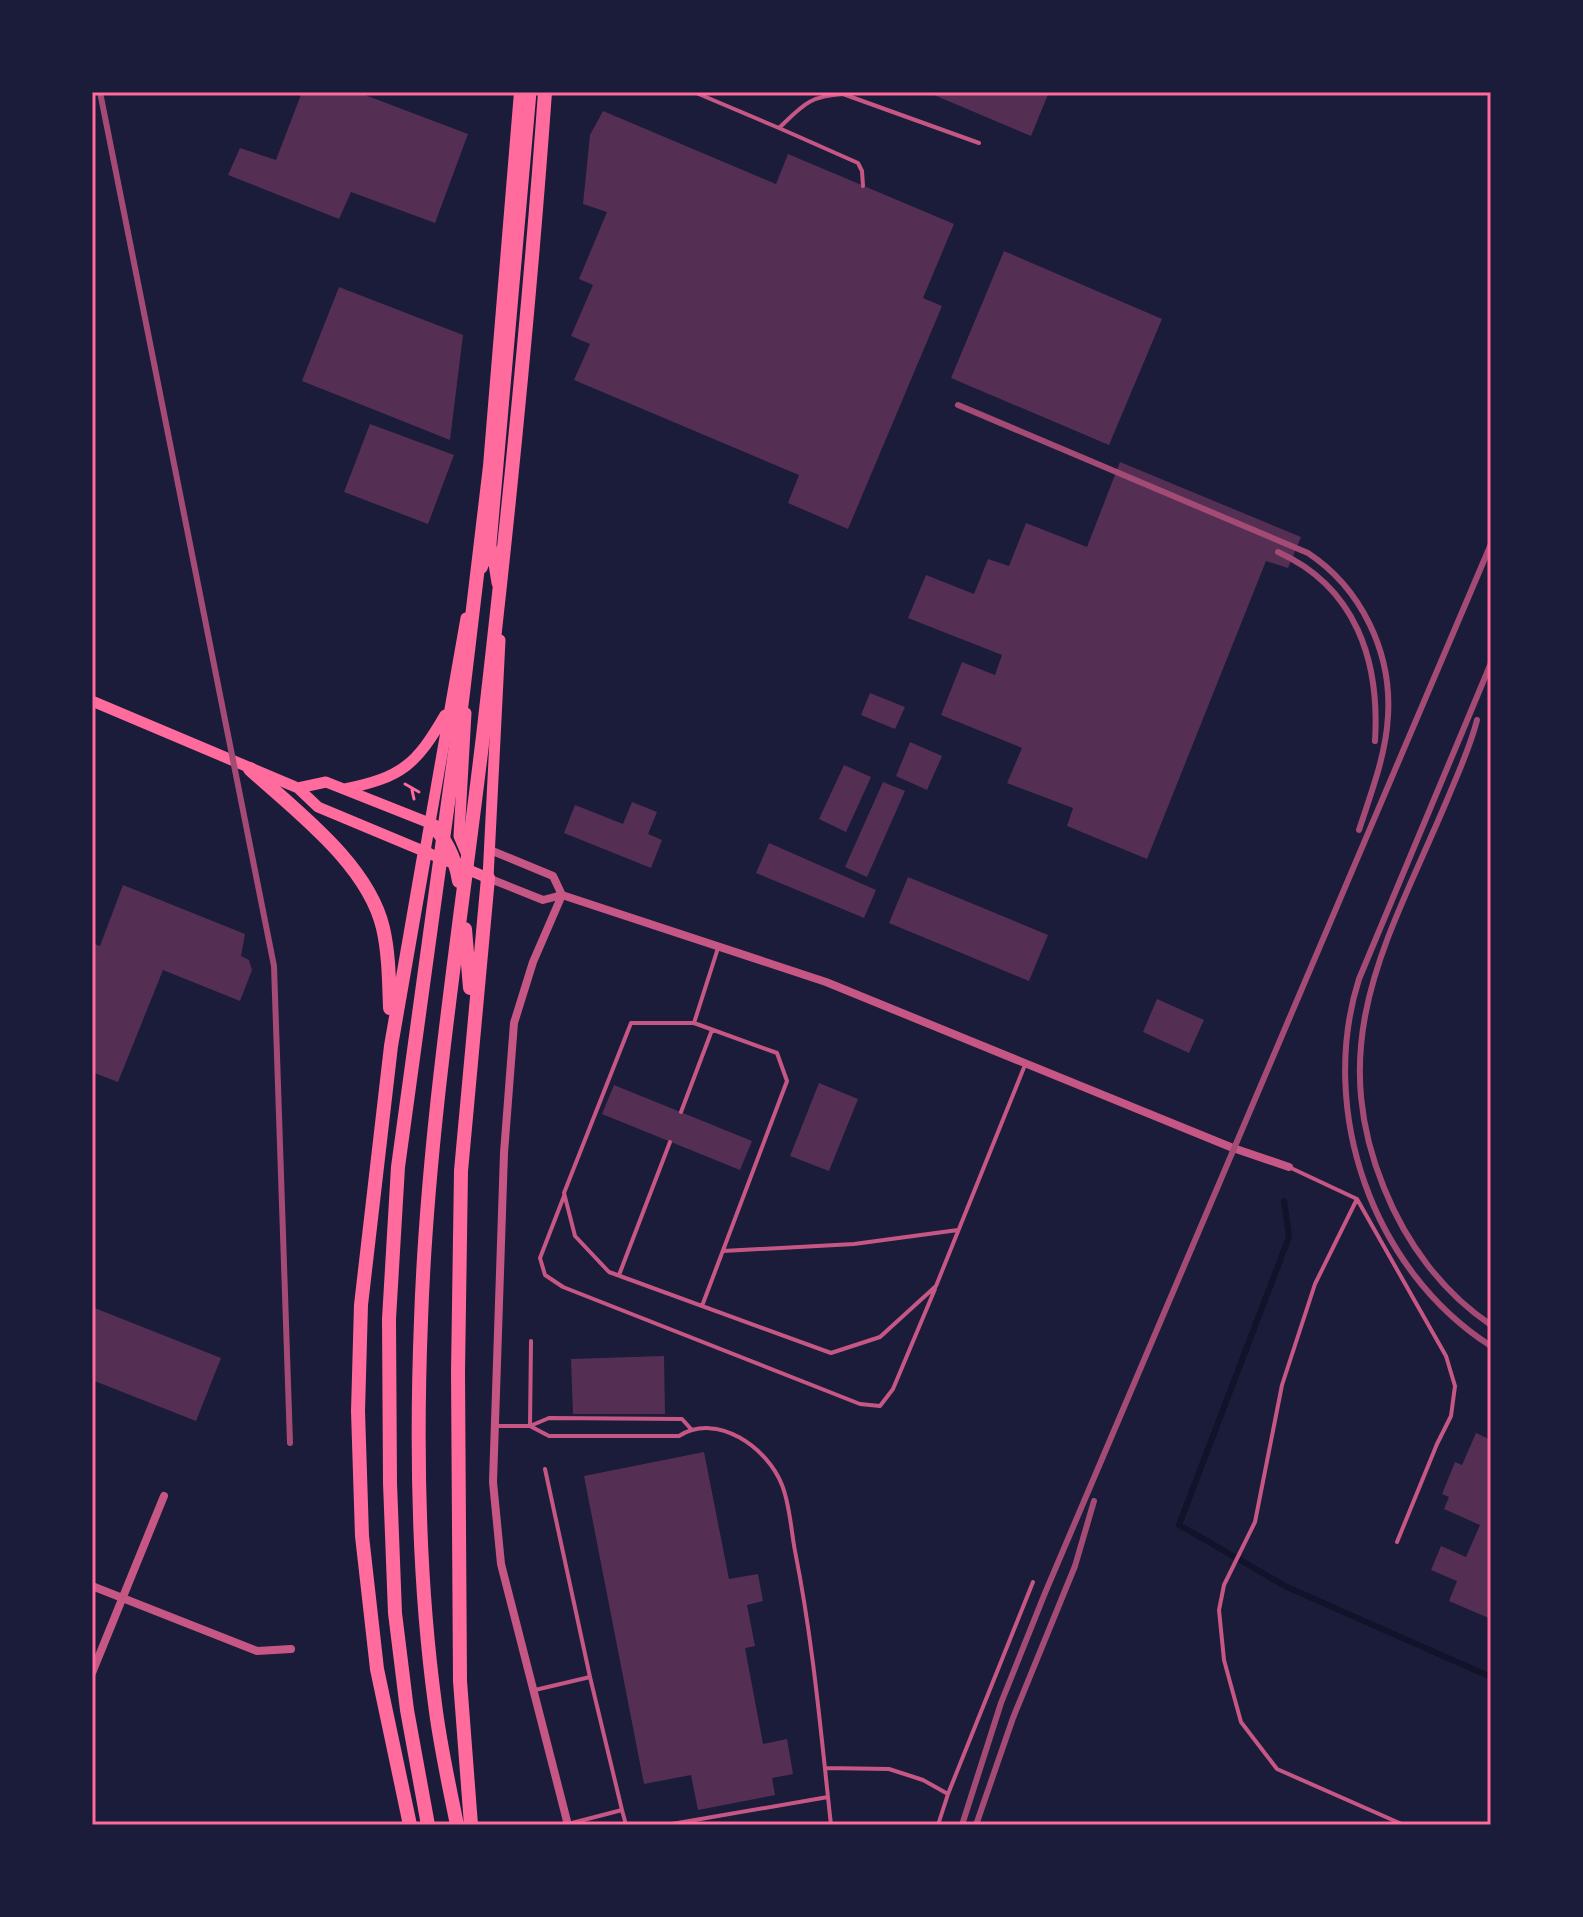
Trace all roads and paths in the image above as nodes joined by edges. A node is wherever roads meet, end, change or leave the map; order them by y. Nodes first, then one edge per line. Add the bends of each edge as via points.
1 (521, 92) edge
2 (531, 92) edge
3 (545, 92) edge
4 (694, 92) edge
5 (779, 128) junction
6 (979, 143) dead end
7 (863, 186) dead end
8 (491, 544) junction
9 (467, 609) junction
10 (92, 701) edge
11 (449, 708) junction
12 (250, 769) junction
13 (402, 782) dead end
14 (298, 788) junction
15 (344, 790) junction
16 (412, 790) junction
17 (422, 792) dead end
18 (414, 799) dead end
19 (430, 823) junction
20 (459, 836) junction
21 (490, 850) junction
22 (425, 851) junction
23 (456, 864) junction
24 (488, 878) junction
25 (562, 895) junction
26 (719, 946) junction
27 (473, 1016) junction
28 (694, 1023) junction
29 (712, 1030) junction
30 (391, 1046) junction
31 (1025, 1063) junction
32 (681, 1112) dead end
33 (670, 1142) dead end
34 (1289, 1167) joint
35 (564, 1193) junction
36 (1357, 1199) junction
37 (958, 1230) junction
38 (723, 1251) junction
39 (619, 1275) junction
40 (936, 1286) junction
41 (702, 1306) junction
42 (531, 1341) dead end
43 (495, 1426) junction
44 (530, 1426) junction
45 (691, 1429) junction
46 (545, 1469) dead end
47 (164, 1496) dead end
48 (1397, 1542) dead end
49 (1033, 1582) dead end
50 (92, 1586) edge
51 (123, 1598) junction
52 (291, 1649) dead end
53 (92, 1673) edge
54 (590, 1677) junction
55 (534, 1691) junction
56 (824, 1768) junction
57 (948, 1794) junction
58 (828, 1797) junction
59 (622, 1810) junction
60 (568, 1824) edge
61 (410, 1825) edge
62 (428, 1825) edge
63 (457, 1825) edge
64 (471, 1825) edge
65 (626, 1825) edge
66 (666, 1825) edge
67 (831, 1825) edge
68 (938, 1825) edge
69 (1404, 1825) edge

1 - 62 highway via 490,466 398,1167 389,1319 395,1613
2 - 8 main road
3 - 63 highway via 532,284 429,1185 421,1320 419,1494 425,1610 435,1706
4 - 5 lane
5 - 6 lane via 820,95 843,94
5 - 7 lane via 858,163
8 - 9 main road
8 - 21 main road via 502,613
9 - 11 main road
9 - 20 main road
10 - 12 main road
11 - 15 main road via 415,760 377,782
11 - 19 main road
12 - 14 main road
12 - 30 highway via 307,820 369,891 383,928
13 - 16 path
14 - 15 main road via 326,782
14 - 22 main road via 318,807
15 - 19 main road
16 - 17 path
16 - 18 path
19 - 20 main road
19 - 22 main road
19 - 23 highway
20 - 21 main road
20 - 24 main road via 472,864
21 - 24 main road
21 - 25 street via 553,876
22 - 23 main road
22 - 30 highway
23 - 24 main road
23 - 27 highway
24 - 25 street via 543,900
24 - 27 highway
25 - 26 street
25 - 43 street via 514,1023
26 - 28 lane
26 - 31 street via 826,982
27 - 64 highway via 461,1171 458,1372 460,1681
28 - 29 lane
28 - 35 lane via 631,1023
29 - 32 lane
29 - 38 lane via 777,1053 787,1081
30 - 61 highway via 361,1305 358,1411 362,1536 377,1669
31 - 34 street
31 - 37 lane
33 - 39 lane
34 - 36 lane
35 - 39 lane via 575,1236 609,1272
35 - 40 lane via 540,1258 545,1275 563,1287 860,1404 880,1406 893,1389
36 - 48 lane via 1446,1356 1455,1386 1451,1416
36 - 69 lane via 1315,1284 1282,1385 1255,1522 1224,1585 1219,1610 1224,1660 1241,1722 1277,1769
37 - 38 lane via 854,1244
37 - 40 lane
38 - 41 lane
39 - 41 lane
40 - 41 lane via 880,1337 831,1353
42 - 44 lane
43 - 44 lane
43 - 55 street via 493,1482 501,1564
44 - 45 lane via 549,1436 679,1436
44 - 45 lane via 549,1418 682,1419
45 - 56 lane via 715,1429 745,1439 782,1485 806,1607
46 - 54 lane
47 - 51 street
49 - 57 lane
50 - 51 street
51 - 52 street via 257,1651
51 - 53 street
54 - 55 lane
54 - 59 lane
55 - 60 street
56 - 57 lane via 889,1769
56 - 58 lane
57 - 68 lane
58 - 66 lane
58 - 67 lane
59 - 60 lane
59 - 65 lane

